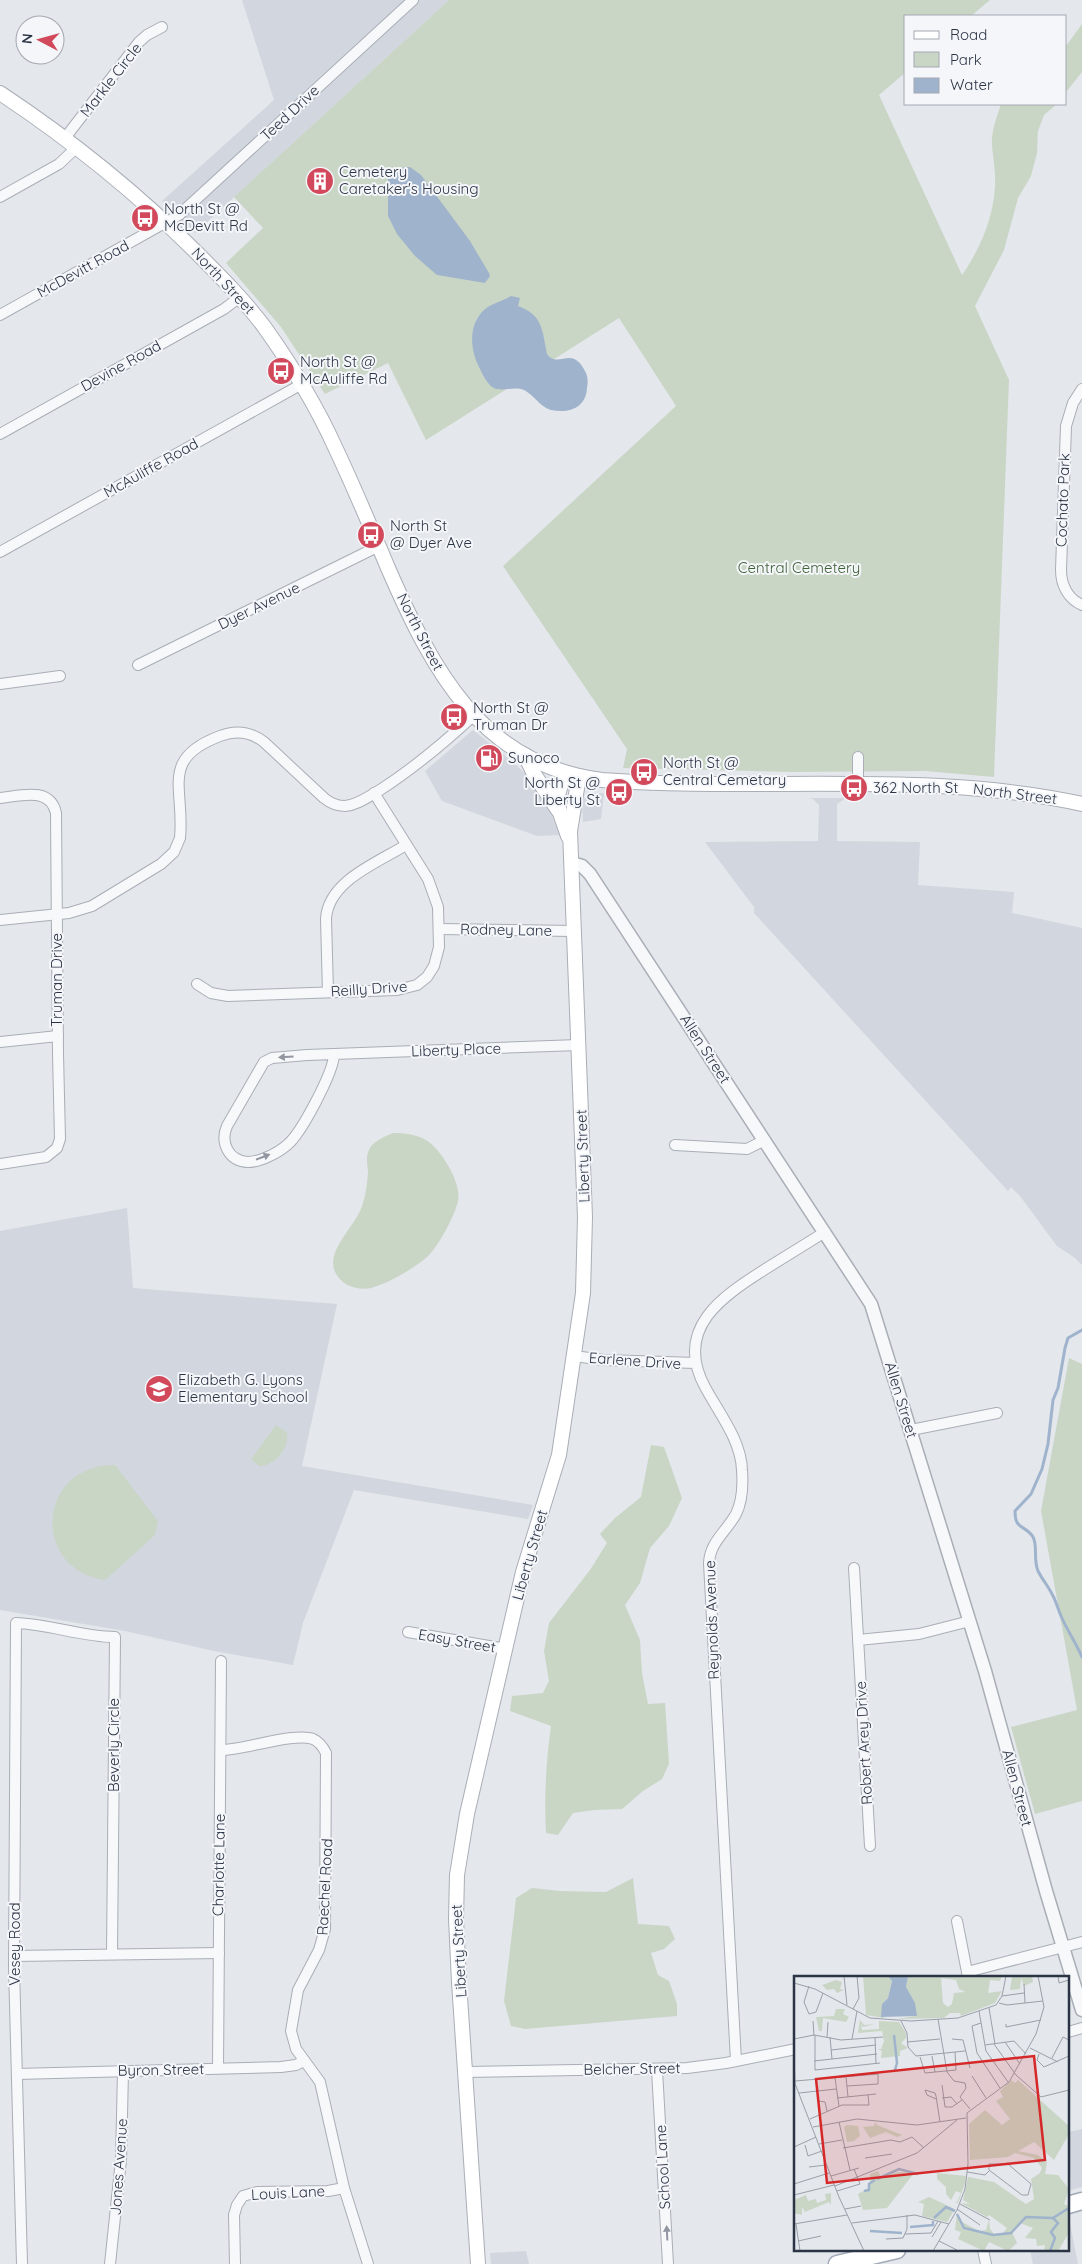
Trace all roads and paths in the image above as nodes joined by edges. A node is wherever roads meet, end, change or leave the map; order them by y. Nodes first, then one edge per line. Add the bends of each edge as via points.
1 (413, 0) edge
2 (162, 27) dead end
3 (0, 93) edge
4 (65, 138) junction
5 (77, 147) junction
6 (0, 197) edge
7 (166, 223) junction
8 (240, 297) junction
9 (0, 315) edge
10 (302, 384) junction
11 (1082, 389) edge
12 (0, 434) edge
13 (379, 546) junction
14 (0, 552) edge
15 (1082, 605) edge
16 (138, 665) dead end
17 (60, 676) dead end
18 (0, 684) edge
19 (474, 715) junction
20 (525, 755) junction
21 (858, 757) dead end
22 (573, 775) junction
23 (858, 785) junction
24 (374, 793) junction
25 (0, 798) edge
26 (1082, 804) edge
27 (558, 812) junction
28 (570, 843) junction
29 (406, 845) junction
30 (572, 862) junction
31 (57, 914) junction
32 (0, 920) edge
33 (439, 929) junction
34 (574, 931) junction
35 (197, 984) dead end
36 (328, 992) junction
37 (58, 1036) junction
38 (0, 1042) edge
39 (578, 1045) junction
40 (334, 1054) junction
41 (765, 1140) junction
42 (675, 1145) dead end
43 (0, 1164) edge
44 (825, 1232) junction
45 (574, 1356) junction
46 (696, 1364) junction
47 (997, 1413) dead end
48 (911, 1430) junction
49 (854, 1568) dead end
50 (970, 1621) junction
51 (16, 1623) joint
52 (408, 1632) dead end
53 (858, 1640) junction
54 (506, 1649) junction
55 (221, 1661) dead end
56 (220, 1750) junction
57 (870, 1846) dead end
58 (957, 1920) dead end
59 (1082, 1942) edge
60 (1062, 1947) junction
61 (219, 1953) junction
62 (112, 1954) junction
63 (14, 1956) junction
64 (967, 1975) edge
65 (1082, 2010) edge
66 (794, 2049) edge
67 (304, 2061) junction
68 (736, 2061) junction
69 (218, 2068) junction
70 (658, 2070) junction
71 (123, 2071) junction
72 (466, 2072) junction
73 (17, 2074) junction
74 (344, 2188) junction
75 (892, 2255) edge
76 (22, 2264) edge
77 (110, 2264) edge
78 (235, 2264) edge
79 (368, 2264) edge
80 (478, 2264) edge
81 (668, 2264) edge
82 (837, 2264) edge

1 - 7 street, Teed Drive via 184,211
2 - 4 street, Markle Circle via 139,42
3 - 4 main road, North Street
4 - 5 main road, North Street
5 - 6 street via 58,164
5 - 7 main road, North Street
7 - 8 main road, North Street
7 - 9 street, McDevitt Road
8 - 10 main road, North Street
8 - 12 street, Devine Road
10 - 13 main road, North Street via 334,444
10 - 14 street, McAuliffe Road
11 - 15 street, Cochato Park via 1073,403 1066,426 1060,570 1066,592
13 - 16 street, Dyer Avenue
13 - 19 main road, North Street via 431,659
17 - 18 street
19 - 20 main road, North Street
19 - 24 street, Truman Drive via 430,755
20 - 22 main road, North Street
20 - 27 main road
21 - 23 street
22 - 23 main road, North Street via 625,781
22 - 27 main road, Liberty Street via 557,794
22 - 28 main road, Liberty Street
23 - 26 main road, North Street via 969,788
24 - 29 street, Reilly Drive
24 - 31 street, Truman Drive via 354,804 333,804 260,739 241,732 220,736 194,749 181,765 178,780 180,838 170,856 92,906
25 - 31 street via 40,795 50,800 55,808
27 - 28 main road, Liberty Street
28 - 30 main road, Liberty Street
29 - 33 street, Reilly Drive via 434,892
29 - 36 street via 347,881 331,896 326,919
30 - 34 main road, Liberty Street
30 - 41 street, Allen Street via 590,874
31 - 32 street
31 - 37 street, Truman Drive
33 - 34 street, Rodney Lane
33 - 36 street, Reilly Drive via 434,966 416,985 397,990
34 - 39 main road, Liberty Street
35 - 36 street, Reilly Drive via 222,996
37 - 38 street
37 - 43 street, Truman Drive via 59,1144 46,1157
39 - 40 street, Liberty Place
39 - 45 main road, Liberty Street via 586,1248
40 -> 40 street, Liberty Place via 276,1057 264,1062 225,1130 224,1144 232,1155 243,1161 254,1161 290,1142 301,1128 331,1071
41 - 42 street via 747,1148
41 - 44 street, Allen Street
44 - 46 street, Reynolds Avenue via 737,1287 714,1306 698,1339
44 - 48 street, Allen Street via 871,1304
45 - 46 street, Earlene Drive
45 - 54 main road, Liberty Street via 559,1456 530,1547
46 - 68 street, Reynolds Avenue via 702,1381 734,1437 742,1470 737,1512 712,1546 708,1563
47 - 48 street
48 - 50 street, Allen Street
49 - 53 street, Robert Arey Drive
50 - 53 street via 919,1634
50 - 60 street, Allen Street
51 - 62 street, Beverly Circle via 115,1637
51 - 63 street, Vesey Road
52 - 54 street, Easy Street
53 - 57 street, Robert Arey Drive
54 - 72 main road, Liberty Street via 458,1868 456,1919
55 - 56 street, Charlotte Lane
56 - 61 street, Charlotte Lane
56 - 67 street, Raechel Road via 302,1737 318,1741 326,1753 325,1929 319,1950 298,1990 292,2024 294,2044
58 - 64 street
59 - 60 street
60 - 64 street
60 - 65 street, Allen Street
61 - 62 street
61 - 69 street, Charlotte Lane
62 - 63 street
63 - 73 street, Vesey Road
66 - 68 street, Belcher Street
67 - 69 street, Byron Street via 285,2067
67 - 74 street, Raechel Road via 320,2082
68 - 70 street, Belcher Street
69 - 71 street, Byron Street
70 - 72 street, Belcher Street
81 -> 70 street, School Lane
71 - 73 street, Byron Street
71 - 77 street, Jones Avenue via 121,2160
72 - 80 main road, Liberty Street
73 - 76 street, Vesey Road
74 - 78 street, Louis Lane via 257,2192 243,2196 236,2204 234,2215
74 - 79 street, Raechel Road
75 - 82 main road

